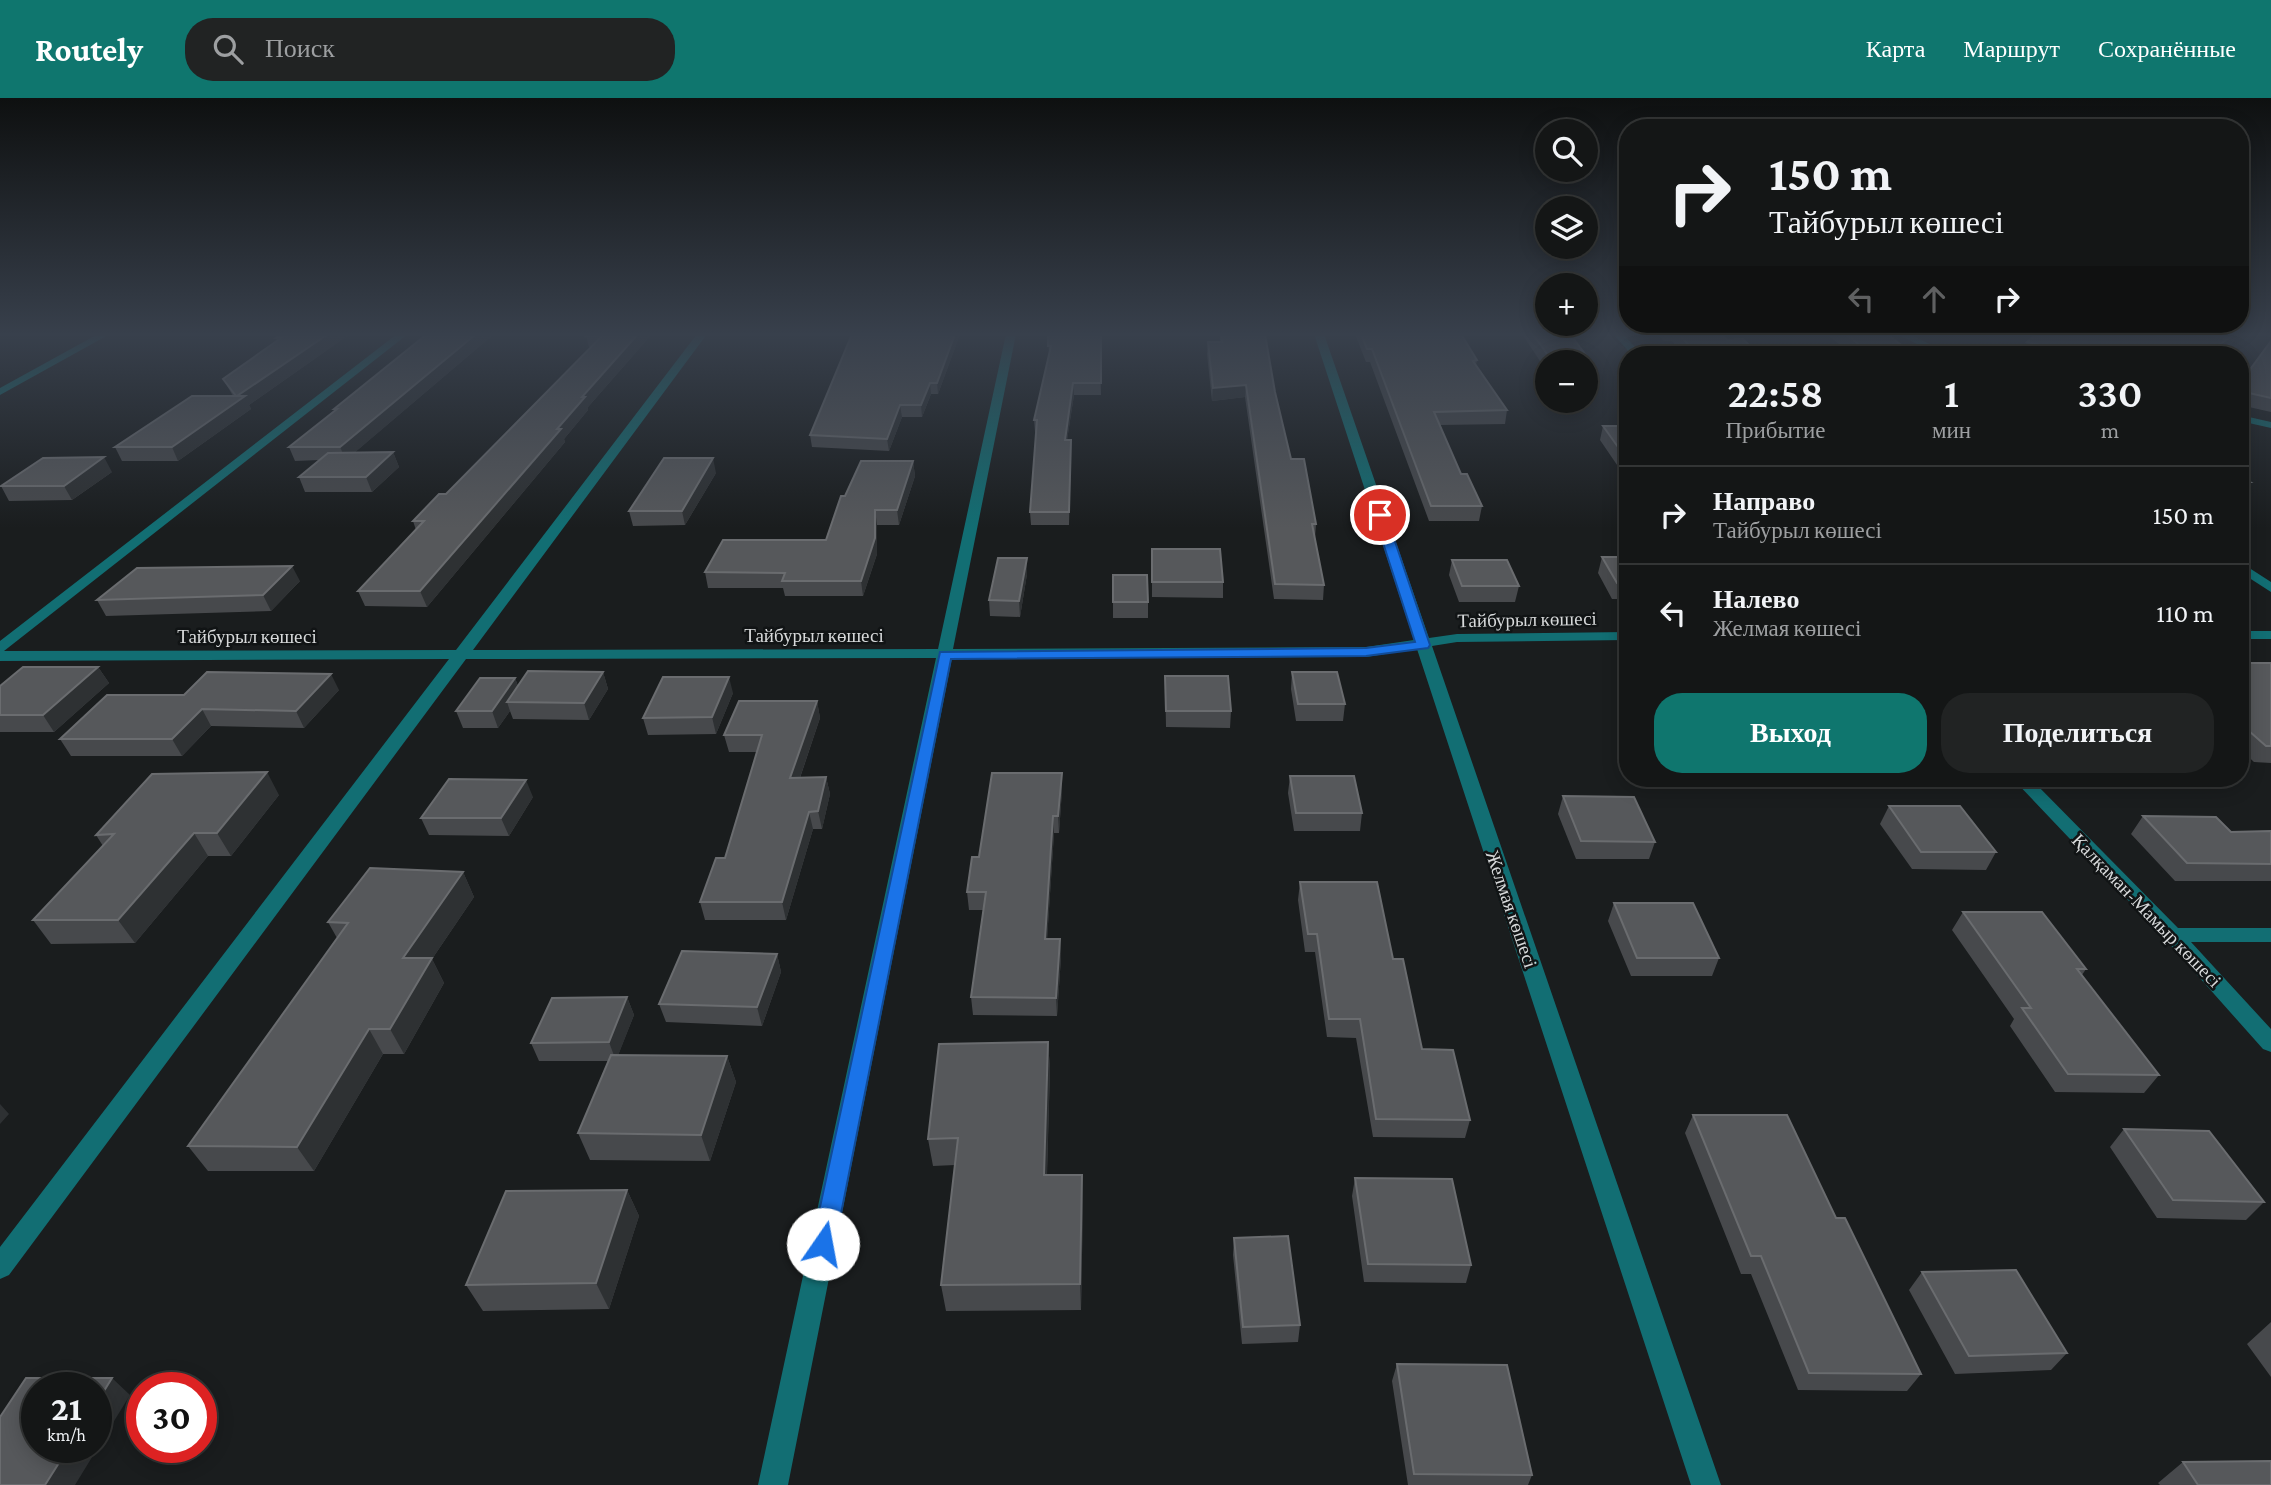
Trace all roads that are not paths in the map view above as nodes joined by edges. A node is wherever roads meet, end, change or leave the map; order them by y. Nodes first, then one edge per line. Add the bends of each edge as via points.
1 (320, 399) edge
2 (653, 399) edge
3 (998, 399) edge
4 (1341, 399) edge
5 (2249, 420) edge
6 (2271, 425) edge
7 (2249, 572) edge
8 (2271, 588) edge
9 (2249, 635) edge
10 (2271, 635) edge
11 (1619, 636) edge
12 (1423, 645) junction
13 (0, 648) edge
14 (462, 654) junction
15 (945, 655) junction
16 (0, 656) edge
17 (2029, 787) edge
18 (2271, 934) edge
19 (2173, 935) junction
20 (2271, 1043) edge
21 (0, 1267) edge
22 (773, 1485) edge
23 (1706, 1485) edge

1 - 13 street
2 - 14 street
3 - 15 street
4 - 12 street, Желмая көшесі
5 - 6 street
7 - 8 street
9 - 10 street
11 - 12 street, Тайбурыл көшесі via 1484,636
12 - 15 street, Тайбурыл көшесі via 1366,652
12 - 23 street, Желмая көшесі
14 - 15 street, Тайбурыл көшесі
14 - 16 street, Тайбурыл көшесі
14 - 21 street
15 - 22 street
17 - 19 street, Қалқаман-Мамыр көшесі
18 - 19 street
19 - 20 street, Қалқаман-Мамыр көшесі

